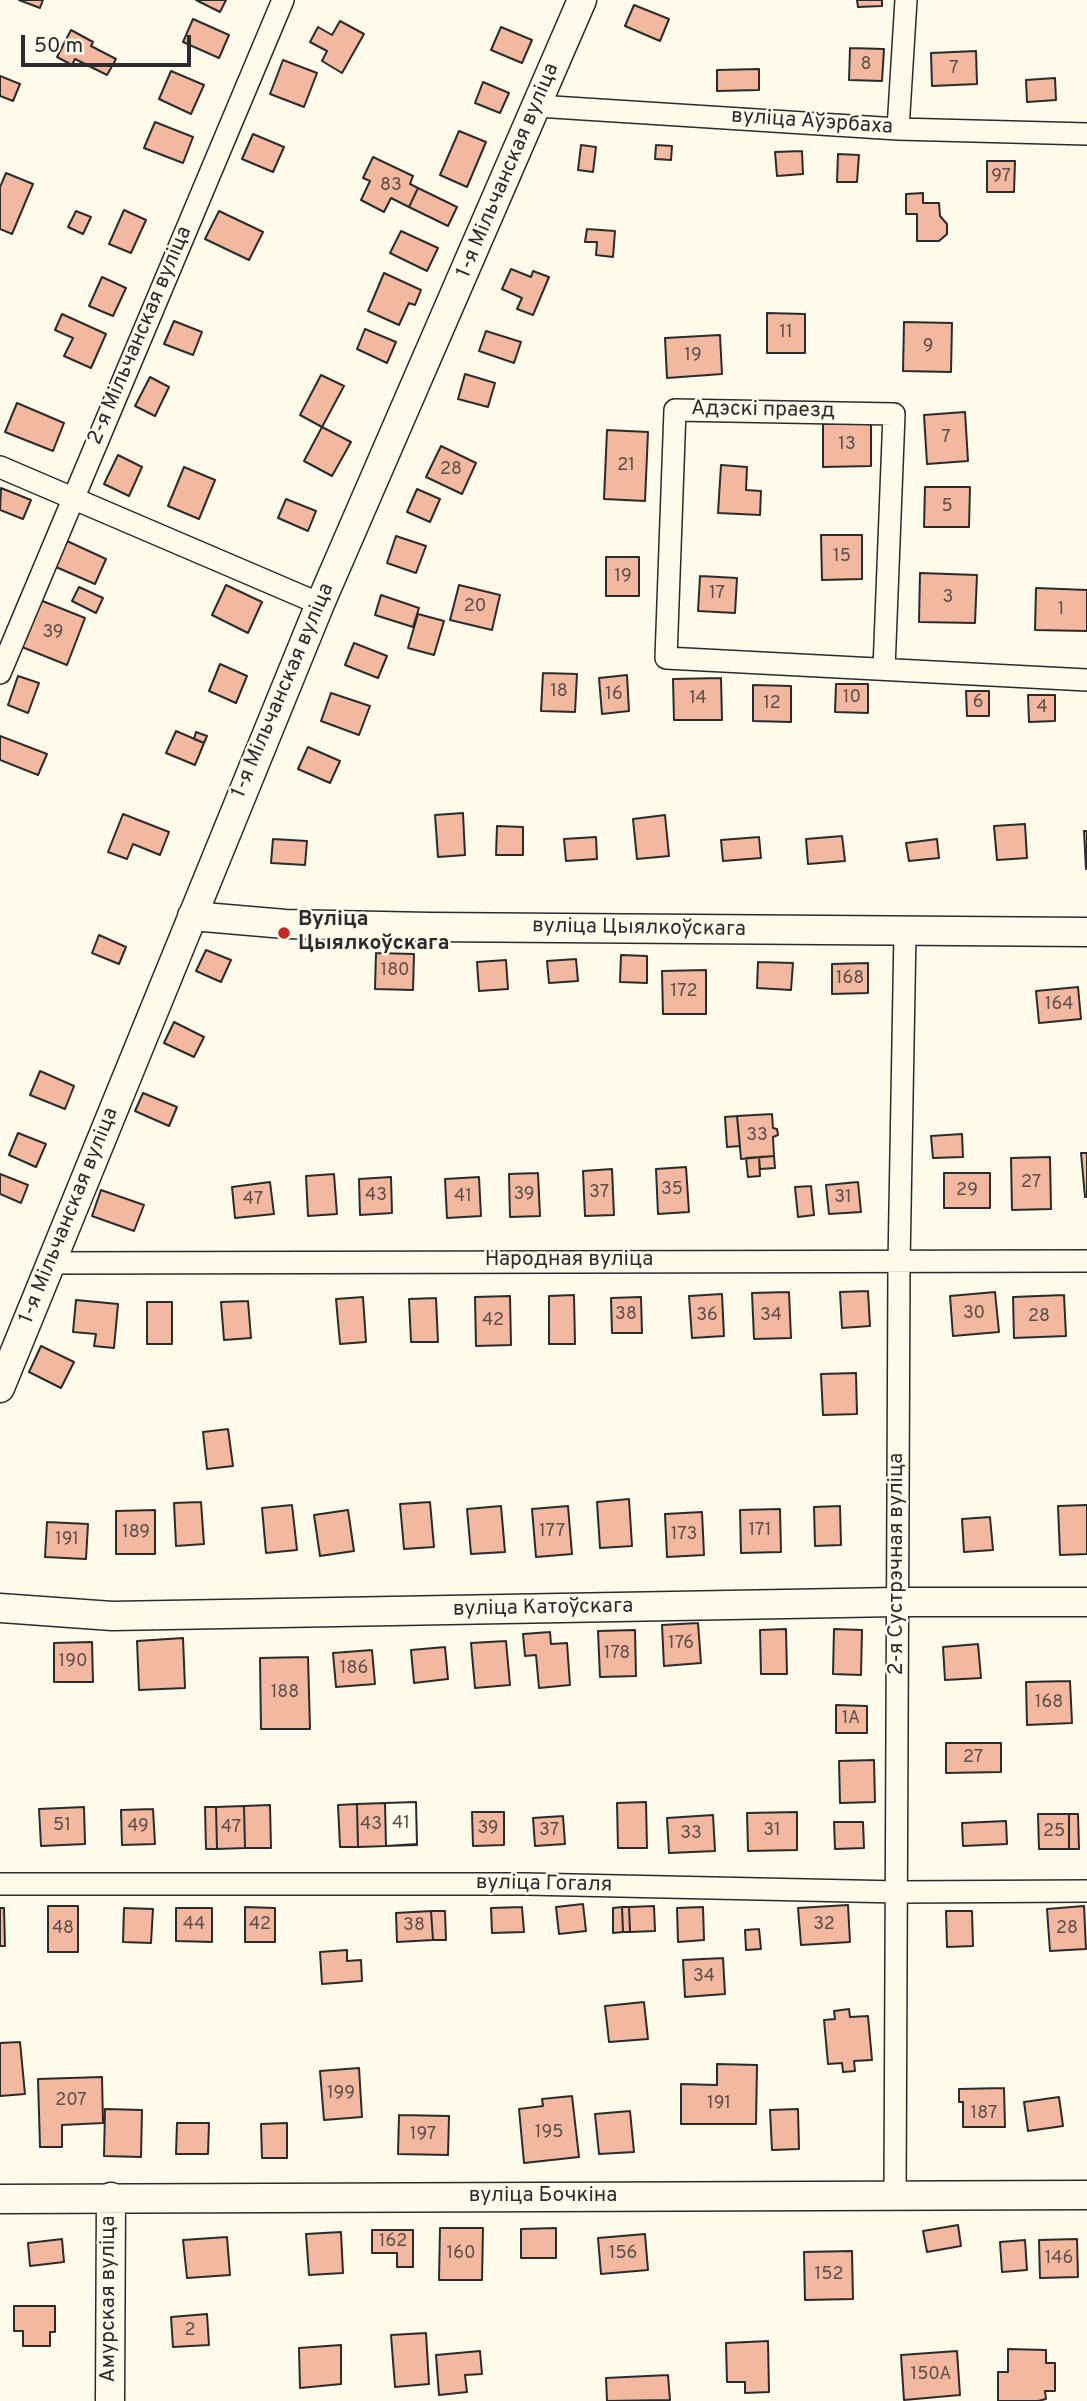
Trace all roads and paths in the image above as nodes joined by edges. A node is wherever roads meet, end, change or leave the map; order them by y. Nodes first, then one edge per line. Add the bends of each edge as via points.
1 (283, 0) edge
2 (582, 0) edge
3 (906, 0) edge
4 (537, 106) junction
5 (898, 129) junction
6 (1087, 134) edge
7 (0, 467) edge
8 (73, 498) junction
9 (320, 604) junction
10 (884, 669) junction
11 (0, 673) edge
12 (1087, 680) edge
13 (192, 916) junction
14 (905, 932) junction
15 (1087, 932) edge
16 (1087, 1261) edge
17 (50, 1263) junction
18 (899, 1264) junction
19 (0, 1388) edge
20 (897, 1602) junction
21 (1087, 1602) edge
22 (0, 1608) edge
23 (0, 1884) edge
24 (1087, 1891) edge
25 (899, 1892) junction
26 (1087, 2195) edge
27 (895, 2196) junction
28 (111, 2197) junction
29 (0, 2199) edge
30 (110, 2401) edge

1 - 8 street, 2-я Мільчанская вуліца
2 - 4 street, 1-я Мільчанская вуліца
3 - 5 street
4 - 5 street, вуліца Аўэрбаха
4 - 9 street, 1-я Мільчанская вуліца
5 - 6 street, вуліца Аўэрбаха
7 - 8 street
8 - 9 street
8 - 11 street, 2-я Мільчанская вуліца
9 - 13 street, 1-я Мільчанская вуліца
10 - 10 street, Адэскі праезд via 666,658 676,410 894,414
10 - 12 street, Адэскі праезд
13 - 14 street, вуліца Цыялкоўскага via 285,924
13 - 17 street, 1-я Мільчанская вуліца
14 - 15 street, вуліца Цыялкоўскага
14 - 18 street, 2-я Сустрэчная вуліца
16 - 18 street, Народная вуліца
17 - 18 street, Народная вуліца
17 - 19 street, 1-я Мільчанская вуліца
18 - 20 street, 2-я Сустрэчная вуліца
20 - 21 street, вуліца Катоўскага
20 - 22 street, вуліца Катоўскага via 112,1616
20 - 25 street, 2-я Сустрэчная вуліца
23 - 25 street, вуліца Гогаля via 526,1884
24 - 25 street, вуліца Гогаля
25 - 27 street, 2-я Сустрэчная вуліца
26 - 27 street, вуліца Бочкіна
27 - 28 street, вуліца Бочкіна
28 - 29 street, вуліца Бочкіна
28 - 30 street, Амурская вуліца

